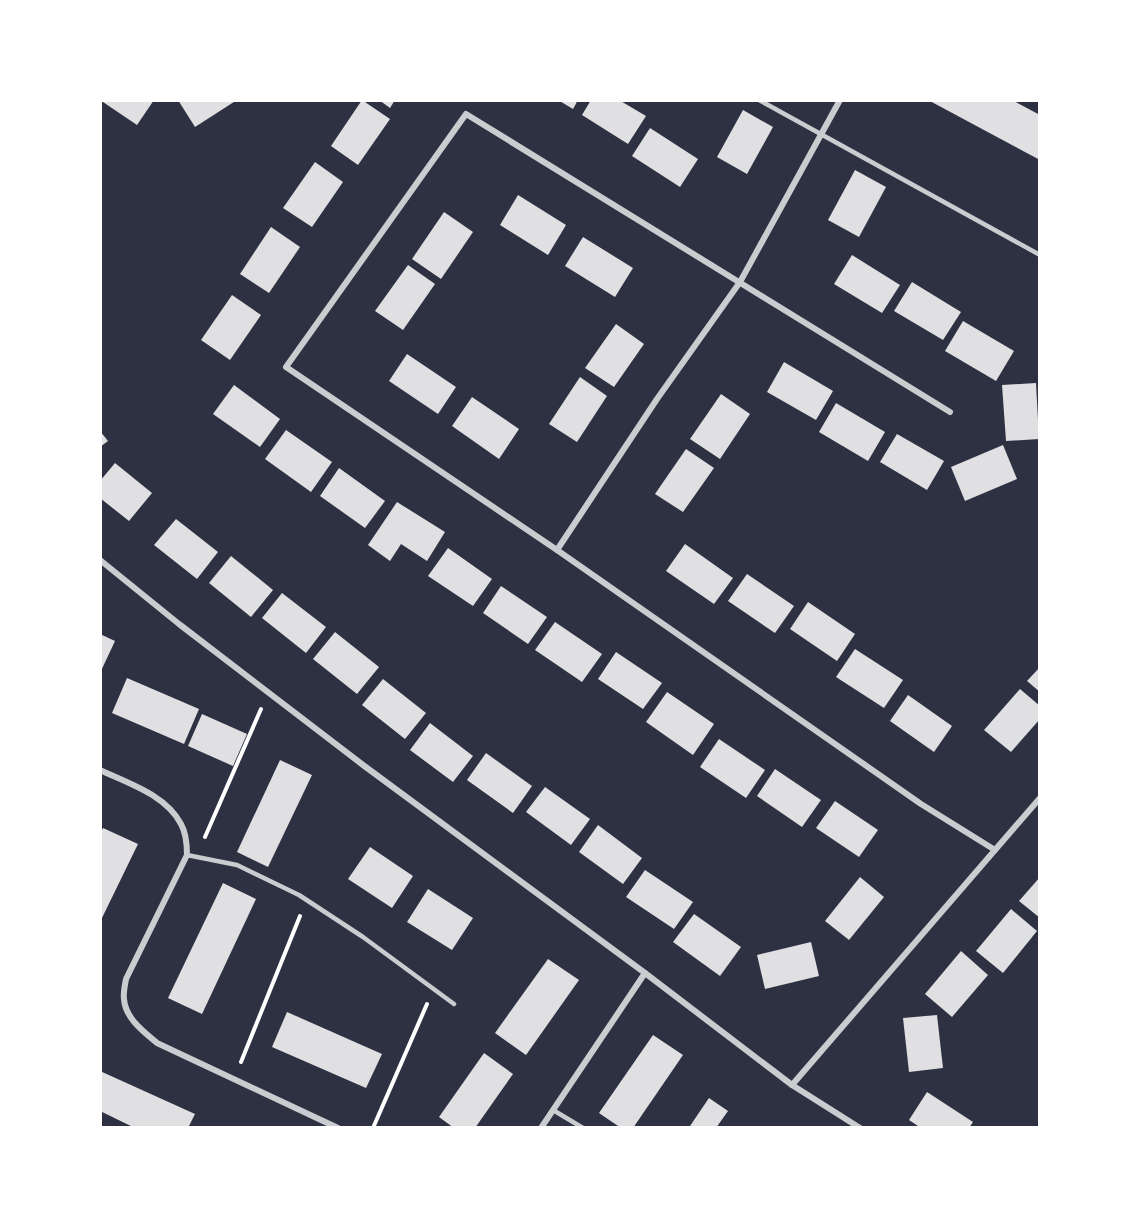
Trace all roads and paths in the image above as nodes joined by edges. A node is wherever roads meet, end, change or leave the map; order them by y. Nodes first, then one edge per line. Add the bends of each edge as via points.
1 (759, 100) edge
2 (840, 100) edge
3 (821, 135) junction
4 (1040, 255) edge
5 (740, 282) junction
6 (950, 412) dead end
7 (557, 550) junction
8 (100, 560) edge
9 (269, 692) junction
10 (100, 770) edge
11 (1040, 798) edge
12 (995, 850) junction
13 (187, 855) junction
14 (196, 857) junction
15 (307, 899) junction
16 (645, 973) junction
17 (434, 989) junction
18 (454, 1004) dead end
19 (233, 1080) junction
20 (792, 1085) junction
21 (554, 1110) junction
22 (338, 1128) edge
23 (373, 1128) edge
24 (541, 1128) edge
25 (584, 1128) edge
26 (860, 1128) edge

1 - 3 lane
2 - 3 street
3 - 4 lane
3 - 5 street
5 - 6 street
5 - 7 street
5 - 7 street via 466,114 286,367
7 - 12 street via 921,804
8 - 9 street
9 - 14 path
9 - 16 street
10 - 13 street via 165,805 181,824
11 - 12 street
12 - 20 street
13 - 14 lane
13 - 19 street via 126,980 123,1000 139,1029 157,1043
14 - 15 lane via 237,865
15 - 17 lane
15 - 19 path
16 - 20 street
16 - 21 street
17 - 18 lane
17 - 23 path
19 - 22 street
20 - 26 street
21 - 24 street
21 - 25 lane

